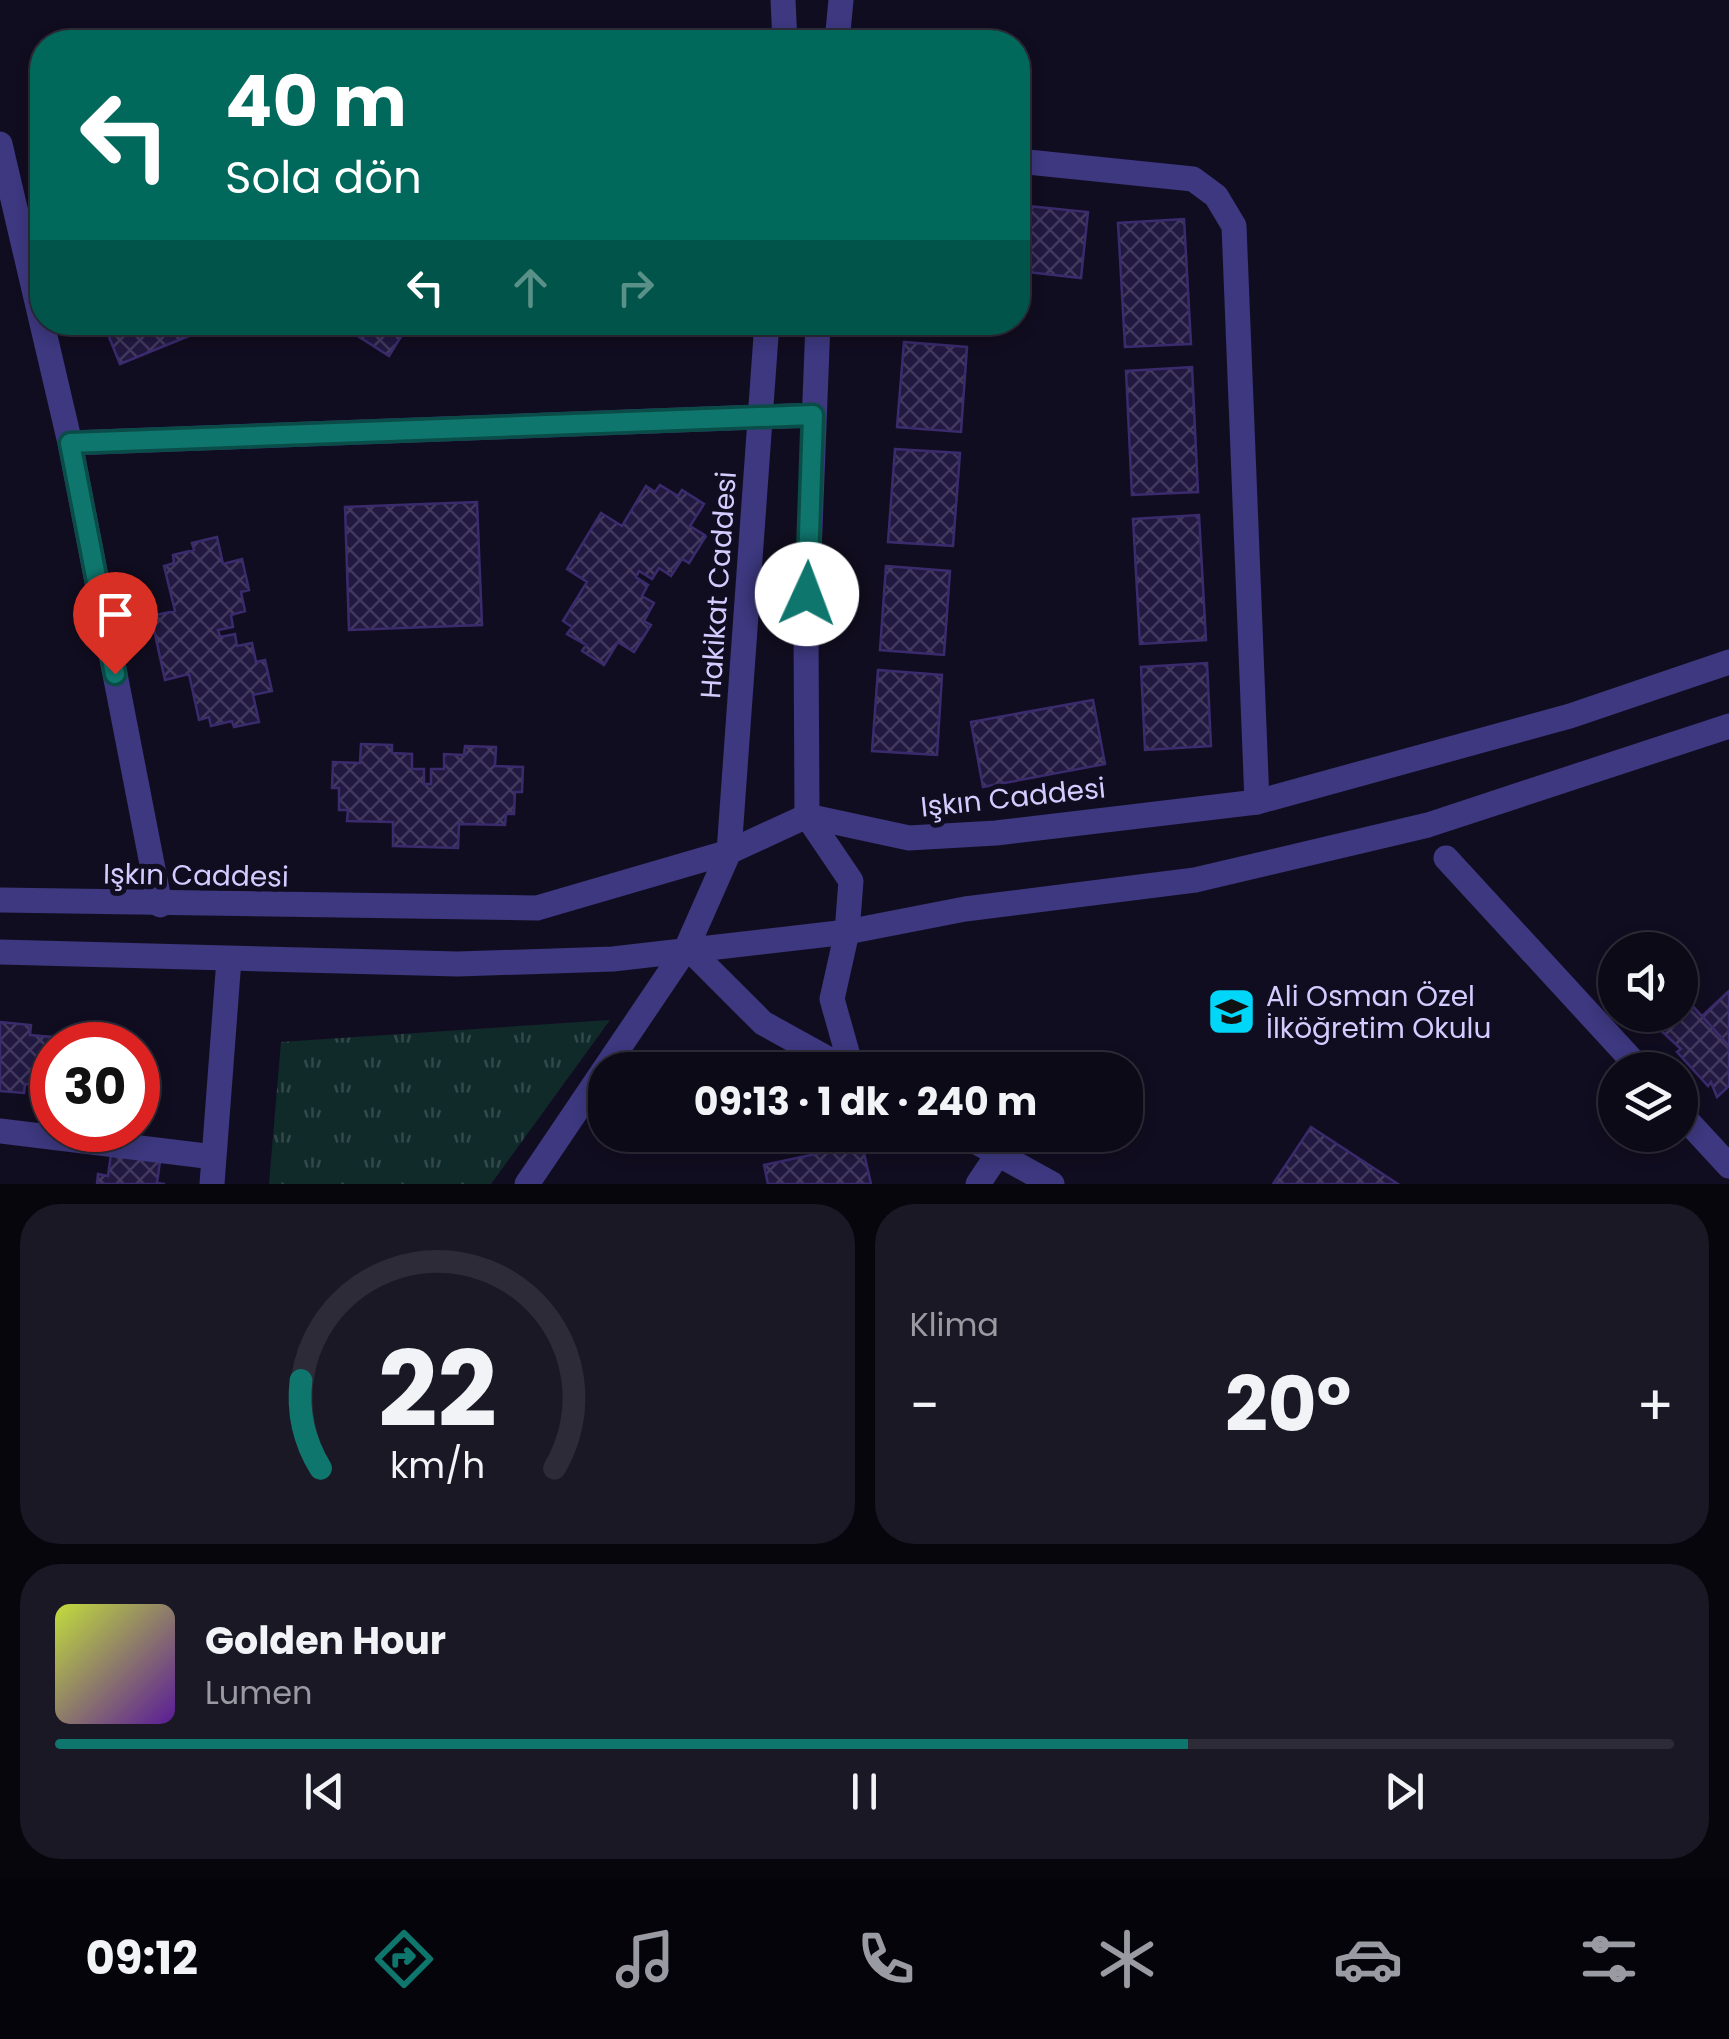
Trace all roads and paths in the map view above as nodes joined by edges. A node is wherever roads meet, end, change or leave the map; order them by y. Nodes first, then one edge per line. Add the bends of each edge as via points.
1 (783, 0) edge
2 (841, 0) edge
3 (784, 30) edge
4 (838, 30) edge
5 (0, 144) edge
6 (1030, 162) edge
7 (30, 272) edge
8 (45, 335) edge
9 (766, 335) edge
10 (817, 335) edge
11 (813, 415) junction
12 (760, 417) junction
13 (70, 443) junction
14 (1729, 662) edge
15 (1729, 726) edge
16 (1258, 802) junction
17 (807, 816) junction
18 (729, 852) junction
19 (1446, 858) dead end
20 (0, 900) edge
21 (160, 904) junction
22 (847, 932) junction
23 (687, 947) junction
24 (0, 952) edge
25 (229, 959) junction
26 (817, 1052) edge
27 (845, 1052) edge
28 (1624, 1052) edge
29 (0, 1130) edge
30 (1698, 1132) edge
31 (994, 1152) edge
32 (998, 1154) junction
33 (214, 1157) junction
34 (1729, 1166) edge
35 (212, 1184) edge
36 (527, 1184) edge
37 (978, 1184) edge
38 (1052, 1184) edge

1 - 3 street
2 - 4 street
5 - 7 street
6 - 16 street via 1193,179 1216,196 1234,226
8 - 13 street
9 - 12 street, Hakikat Caddesi
10 - 11 street
11 - 12 street
11 - 17 street
12 - 13 street
12 - 18 street, Hakikat Caddesi
13 - 21 street
14 - 16 street, Işkın Caddesi via 1570,716
15 - 22 street via 1428,825 1195,880 965,909
16 - 17 street, Işkın Caddesi via 910,838
17 - 18 street, Işkın Caddesi
17 - 22 street via 851,881
18 - 21 street, Işkın Caddesi via 537,908
18 - 23 street, Hakikat Caddesi
19 - 28 street
20 - 21 street, Işkın Caddesi
22 - 23 street
22 - 27 street via 832,999
23 - 25 street via 613,959 527,962
23 - 26 street via 763,1023
23 - 36 street, Hakikat Caddesi
24 - 25 street
25 - 33 street
29 - 33 street
30 - 34 street
31 - 32 street
32 - 37 street
32 - 38 street
33 - 35 street

